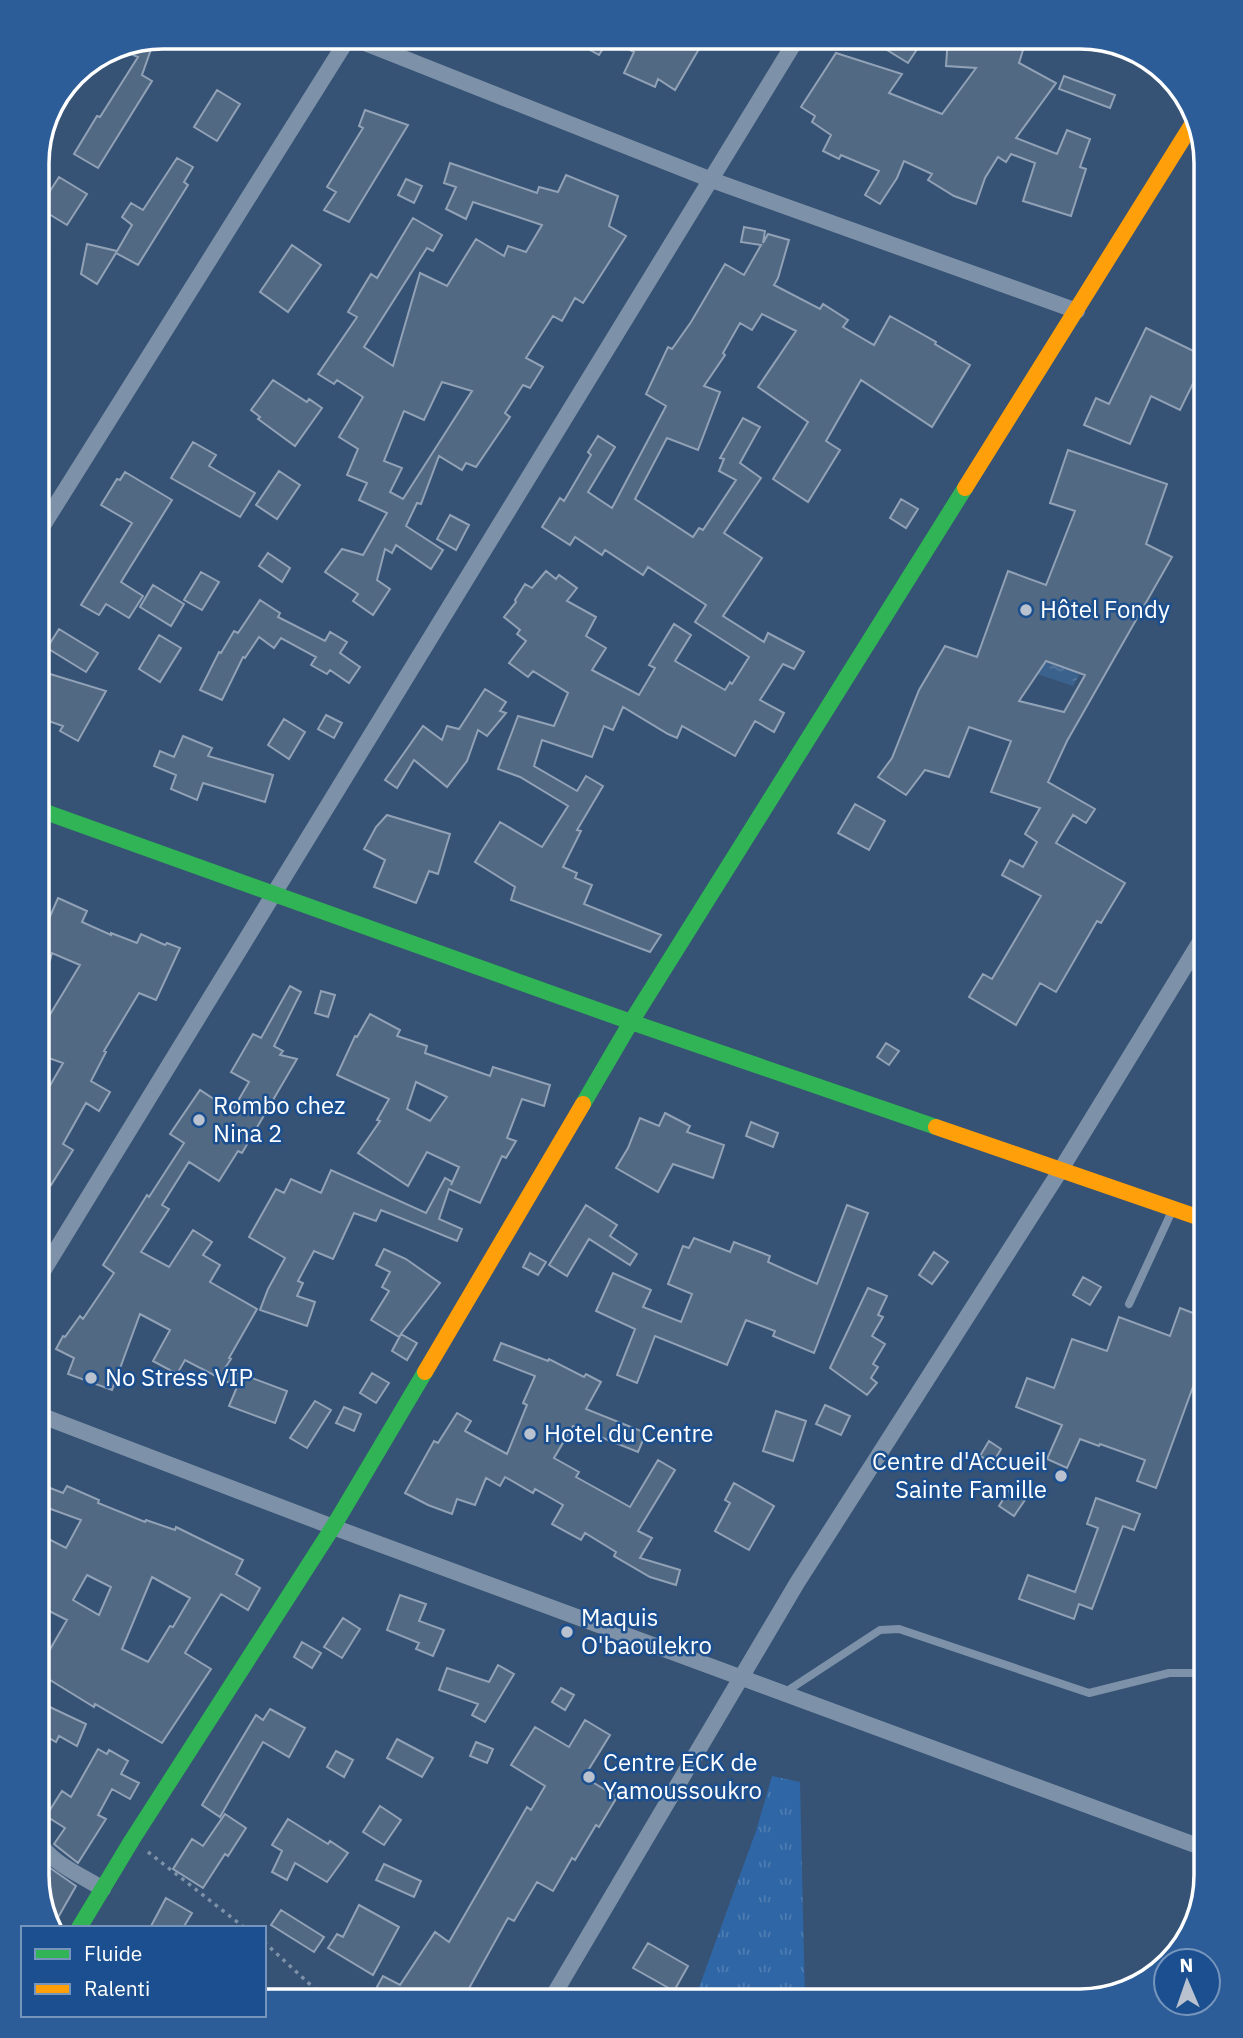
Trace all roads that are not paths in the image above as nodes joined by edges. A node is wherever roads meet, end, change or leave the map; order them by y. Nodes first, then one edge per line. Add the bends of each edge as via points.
1 (341, 49) edge
2 (379, 49) edge
3 (790, 49) edge
4 (1189, 130) edge
5 (709, 179) junction
6 (1077, 311) junction
7 (49, 516) edge
8 (49, 812) edge
9 (273, 894) junction
10 (1194, 952) edge
11 (631, 1022) junction
12 (1060, 1171) junction
13 (1173, 1208) junction
14 (1194, 1216) edge
15 (49, 1261) edge
16 (1129, 1304) dead end
17 (49, 1419) edge
18 (333, 1527) junction
19 (1194, 1673) edge
20 (740, 1677) junction
21 (784, 1693) junction
22 (1194, 1845) edge
23 (49, 1855) edge
24 (103, 1889) junction
25 (80, 1926) edge
26 (557, 1989) edge

1 - 7 street
2 - 5 street
3 - 5 street
4 - 6 street
5 - 6 street
5 - 9 street
6 - 11 street
8 - 9 street
9 - 11 street
9 - 15 street
10 - 12 street
11 - 12 street
11 - 18 street
12 - 13 street
12 - 20 street
13 - 14 street
13 - 16 lane
17 - 18 street
18 - 20 street
18 - 24 street
19 - 21 lane via 1169,1673 1089,1693 899,1629 880,1630
20 - 21 street
20 - 26 street
21 - 22 street
23 - 24 street
24 - 25 street

